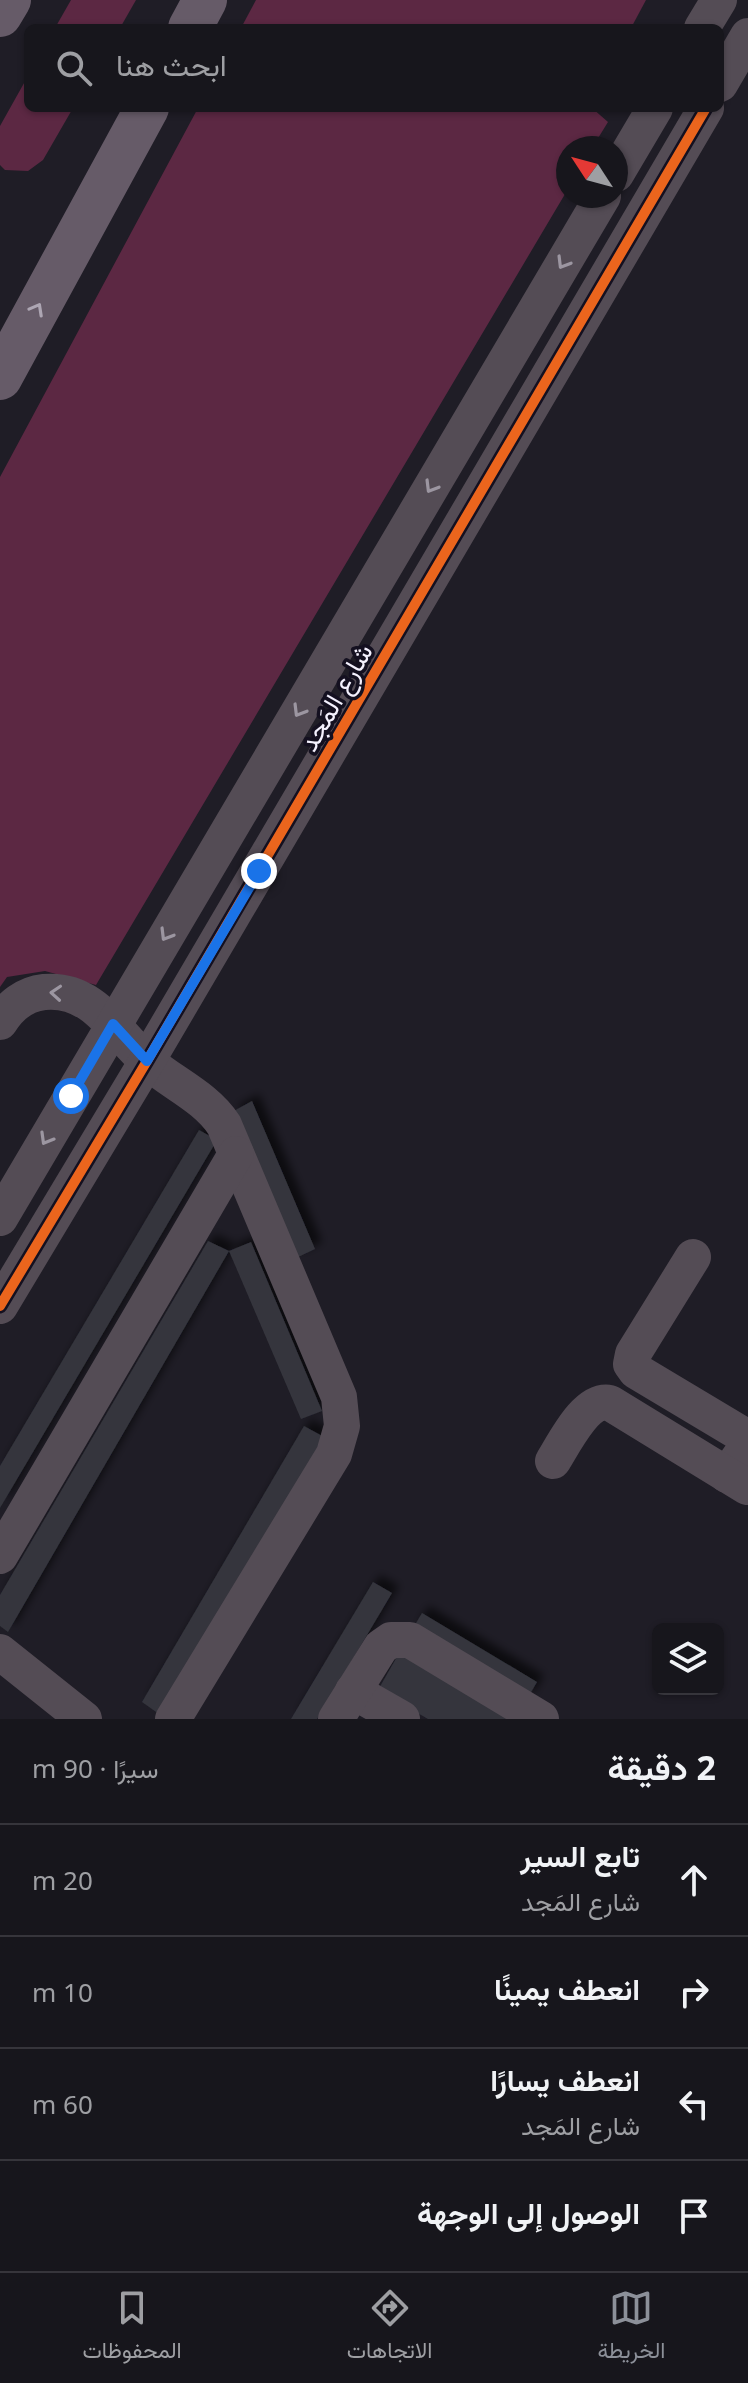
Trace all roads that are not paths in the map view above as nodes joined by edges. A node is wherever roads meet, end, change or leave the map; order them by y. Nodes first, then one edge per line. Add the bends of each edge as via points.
1 (205, 0) edge
2 (719, 0) edge
3 (192, 24) edge
4 (704, 24) edge
5 (748, 36) edge
6 (724, 77) edge
7 (145, 112) edge
8 (653, 112) edge
9 (704, 112) edge
10 (628, 154) edge
11 (596, 208) edge
12 (0, 378) edge
13 (0, 1022) edge
14 (113, 1024) junction
15 (147, 1061) junction
16 (236, 1154) junction
17 (0, 1218) edge
18 (693, 1257) dead end
19 (0, 1306) edge
20 (553, 1461) dead end
21 (738, 1481) edge
22 (0, 1556) edge
23 (0, 1652) edge
24 (345, 1705) edge
25 (84, 1719) edge
26 (173, 1719) edge
27 (402, 1719) edge
28 (541, 1719) edge

1 - 3 highway
2 - 4 street
5 - 6 street
12 -> 7 highway
8 - 10 street
9 - 15 street, شارع المَجد
11 -> 14 street, شارع المَجد
14 -> 13 street via 76,995 59,991 24,998
14 - 15 street
14 -> 17 street, شارع المَجد
15 - 16 street via 214,1111
15 - 19 street, شارع المَجد
16 - 22 street
16 - 26 street via 339,1397 342,1426 334,1454
18 - 21 street via 631,1364 743,1435
20 - 21 street via 588,1409 603,1402
23 - 25 street
24 - 27 street
24 - 28 street via 381,1647 405,1639

